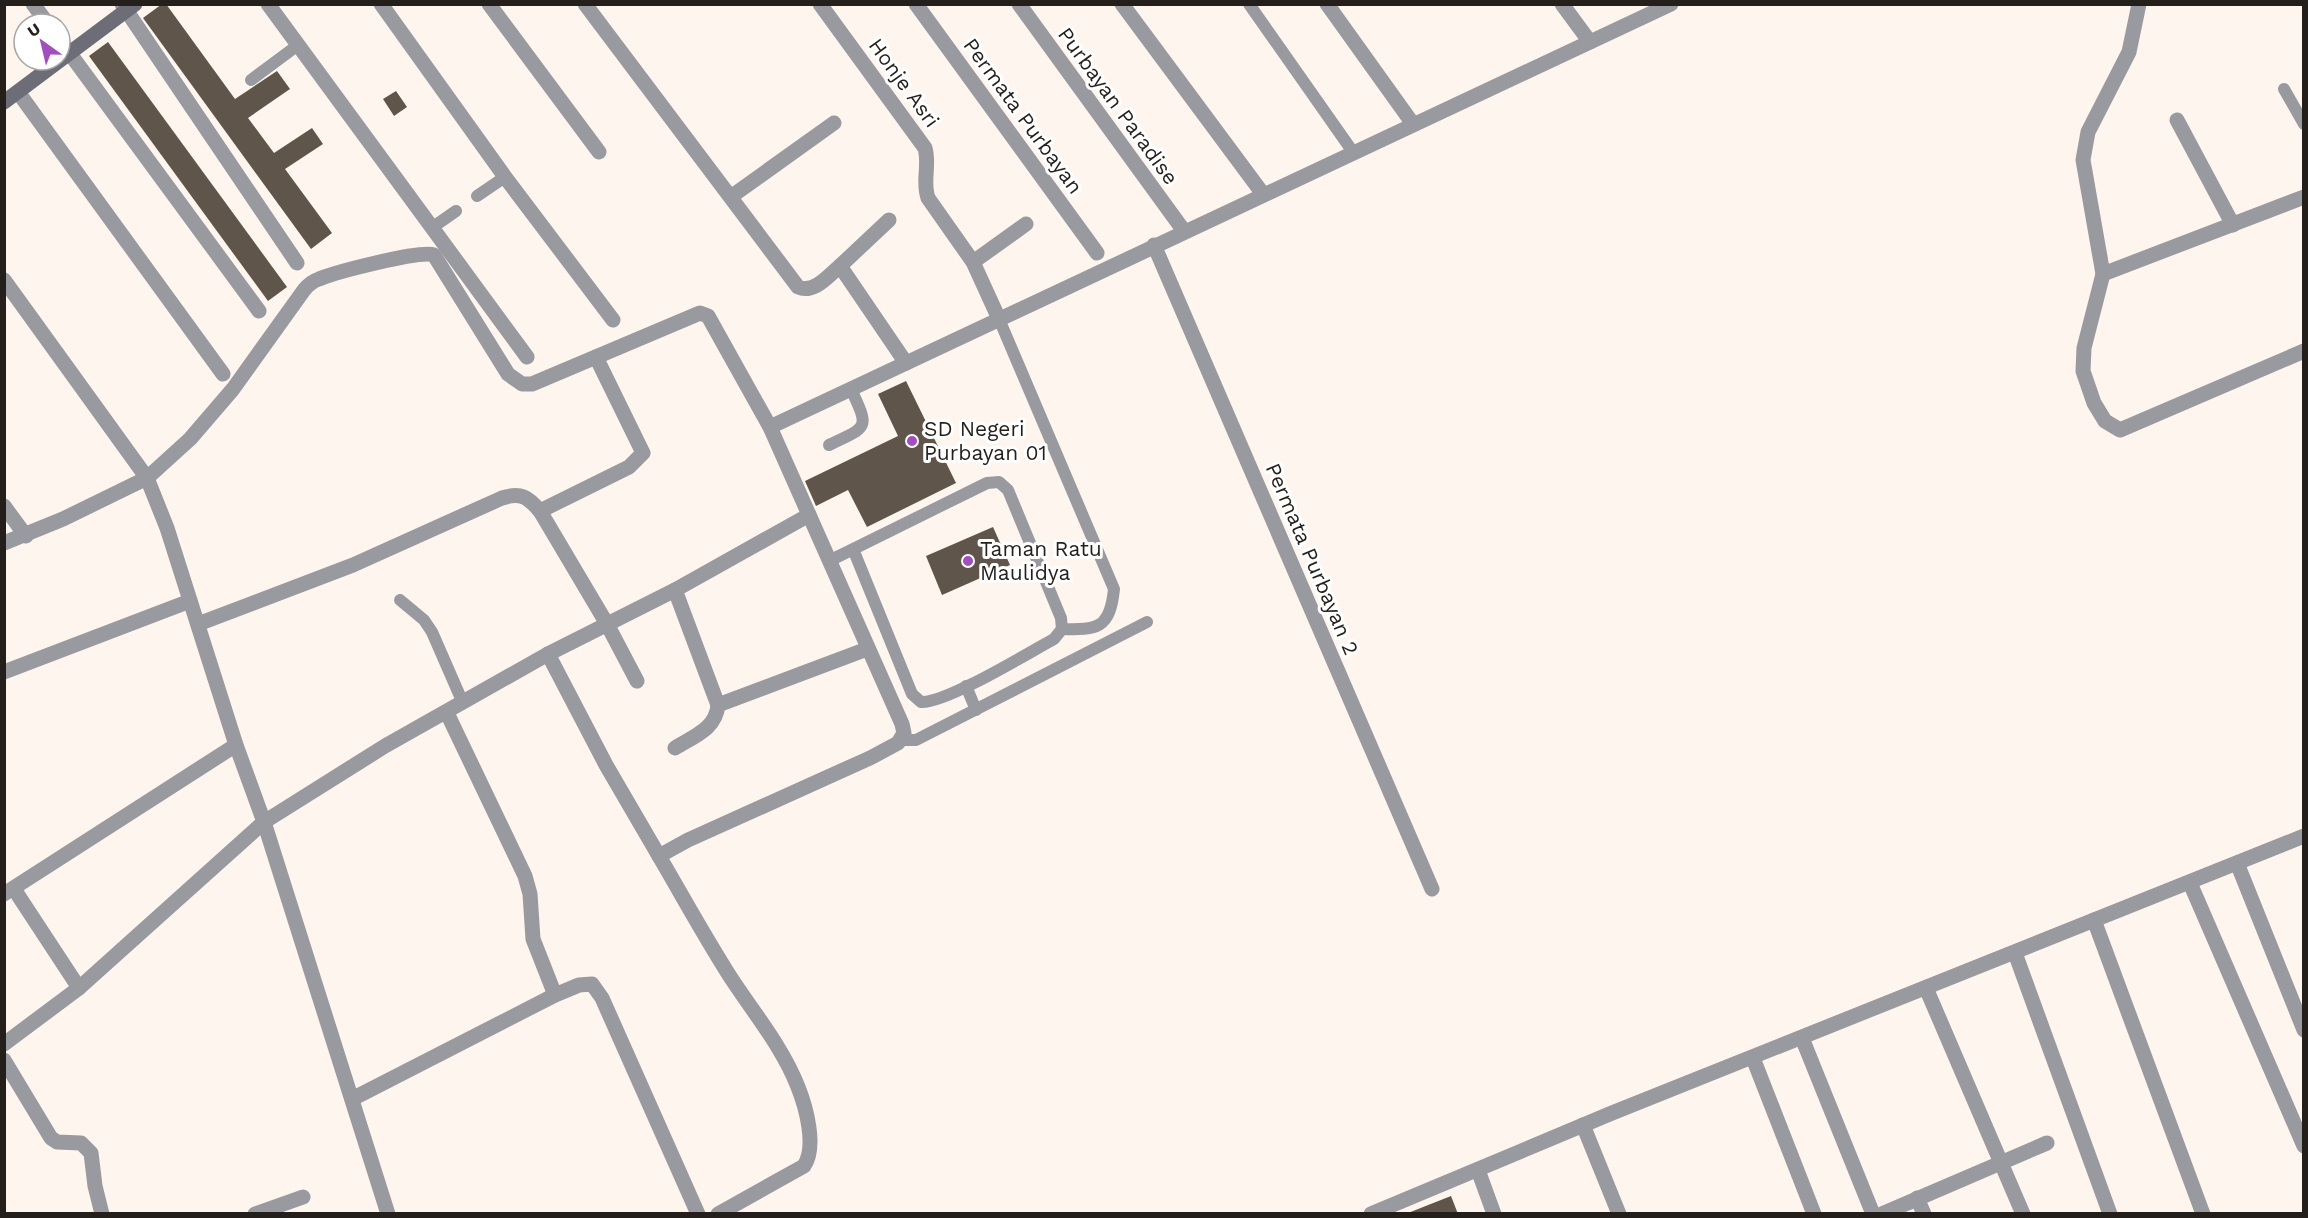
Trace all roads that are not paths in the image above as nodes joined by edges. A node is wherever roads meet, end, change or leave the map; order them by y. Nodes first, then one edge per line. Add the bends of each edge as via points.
1 (268, 4) edge
2 (381, 4) edge
3 (489, 4) edge
4 (585, 4) edge
5 (820, 4) edge
6 (916, 4) edge
7 (1019, 4) edge
8 (1122, 4) edge
9 (1249, 4) edge
10 (1327, 4) edge
11 (1562, 4) edge
12 (1671, 4) edge
13 (2139, 4) edge
14 (128, 7) edge
15 (1590, 42) junction
16 (298, 45) junction
17 (72, 51) edge
18 (72, 56) edge
19 (44, 72) edge
20 (251, 80) dead end
21 (2284, 88) dead end
22 (8, 99) edge
23 (2177, 120) dead end
24 (834, 123) dead end
25 (1413, 124) junction
26 (2304, 124) edge
27 (599, 152) dead end
28 (1353, 152) junction
29 (505, 177) junction
30 (1263, 194) junction
31 (477, 196) dead end
32 (732, 196) junction
33 (2304, 197) edge
34 (456, 211) dead end
35 (890, 220) dead end
36 (1026, 224) dead end
37 (2233, 225) junction
38 (433, 227) junction
39 (1184, 231) junction
40 (1154, 245) junction
41 (1097, 252) dead end
42 (973, 262) junction
43 (297, 263) dead end
44 (840, 266) junction
45 (2103, 274) junction
46 (4, 280) edge
47 (259, 311) dead end
48 (999, 319) junction
49 (613, 320) dead end
50 (2304, 351) edge
51 (526, 357) dead end
52 (596, 357) junction
53 (906, 363) junction
54 (223, 374) dead end
55 (851, 389) junction
56 (770, 427) junction
57 (829, 445) dead end
58 (147, 478) junction
59 (4, 506) edge
60 (540, 512) junction
61 (809, 515) junction
62 (26, 536) junction
63 (4, 543) edge
64 (853, 549) junction
65 (829, 561) junction
66 (675, 590) junction
67 (400, 600) dead end
68 (190, 601) junction
69 (1147, 622) dead end
70 (198, 624) junction
71 (607, 624) junction
72 (1062, 629) junction
73 (867, 649) junction
74 (548, 654) junction
75 (4, 672) edge
76 (637, 681) dead end
77 (966, 686) junction
78 (463, 703) junction
79 (718, 705) junction
80 (976, 710) junction
81 (447, 713) junction
82 (901, 740) junction
83 (236, 745) junction
84 (675, 748) dead end
85 (264, 822) junction
86 (2304, 836) edge
87 (659, 856) junction
88 (2237, 863) junction
89 (2190, 883) junction
90 (1432, 889) dead end
91 (9, 891) edge
92 (2094, 920) junction
93 (2015, 953) junction
94 (79, 988) junction
95 (1926, 988) junction
96 (555, 995) junction
97 (2304, 1030) edge
98 (1802, 1038) junction
99 (4, 1044) edge
100 (1753, 1058) junction
101 (4, 1060) edge
102 (352, 1099) junction
103 (1583, 1125) junction
104 (2048, 1143) dead end
105 (2304, 1146) edge
106 (2000, 1162) junction
107 (1478, 1170) junction
108 (303, 1197) dead end
109 (1917, 1198) junction
110 (1380, 1212) edge
111 (102, 1214) edge
112 (255, 1214) edge
113 (388, 1214) edge
114 (698, 1214) edge
115 (718, 1214) edge
116 (1494, 1214) edge
117 (1619, 1214) edge
118 (1814, 1214) edge
119 (1872, 1214) edge
120 (1882, 1214) edge
121 (1924, 1214) edge
122 (2023, 1214) edge
123 (2110, 1214) edge
124 (2203, 1214) edge

1 - 16 street
2 - 29 street
3 - 27 street
4 - 32 street
5 - 42 street, Honje Asri via 925,148 928,198
6 - 41 street, Permata Purbayan
7 - 39 street, Purbayan Paradise
8 - 30 street
9 - 28 lane
10 - 25 street
11 - 15 street
12 - 15 street
13 - 45 street via 2122,68 2084,146 2084,167
14 - 17 main road
14 - 43 street
15 - 25 street
16 - 20 lane
16 - 38 street
18 - 47 street
19 - 22 main road
21 - 26 lane
22 - 54 street
23 - 37 street
24 - 32 street
25 - 28 street
28 - 30 street
29 - 31 lane
29 - 49 street
30 - 39 street
32 - 44 street via 798,287 815,287
33 - 37 street
34 - 38 lane
35 - 44 street
36 - 42 street
37 - 45 street
38 - 51 street
39 - 40 street
40 - 48 street
40 - 90 street, Permata Purbayan 2
42 - 48 street, Honje Asri
44 - 53 street
45 - 50 street via 2084,348 2083,371 2094,403 2113,428 2126,428
46 - 58 street
48 - 53 street
48 - 72 lane via 1114,589 1110,610 1097,626 1091,630
52 - 56 street via 705,314
52 - 58 street via 532,384 514,380 440,263 430,254 406,256 320,279 304,290 212,414
52 - 60 street via 643,453 629,467
53 - 55 street
55 - 56 street
55 - 57 lane via 864,424
56 - 61 street
58 - 62 street
58 - 68 street
59 - 62 street
60 - 70 street via 525,496 502,498 353,565
60 - 71 street
61 - 65 street
61 - 66 street
62 - 63 street
64 - 65 lane
64 - 72 lane via 987,483 999,482 1008,490 1061,618
64 - 77 lane via 915,698 928,703
65 - 73 street
66 - 71 street
66 - 79 street
67 - 78 lane via 432,632
68 - 70 street
68 - 75 street
69 - 80 lane
70 - 83 street
71 - 74 street
71 - 76 street
72 - 77 lane via 1054,639
73 - 79 street
73 - 82 street via 904,728
74 - 78 street
74 - 87 street
77 - 80 lane
78 - 81 street
79 - 84 street via 712,724
80 - 82 lane via 916,740
81 - 85 street via 385,746
81 - 96 street via 525,876 533,939
82 - 87 street
83 - 85 street
83 - 91 street
85 - 94 street
85 - 102 street
86 - 88 street
87 - 115 street via 786,1063 797,1085 806,1120 810,1152 804,1166
88 - 89 street
88 - 97 street
89 - 92 street
89 - 105 street
91 - 94 street
92 - 93 street
92 - 124 street
93 - 95 street
93 - 123 street
94 - 99 street
95 - 98 street
95 - 106 street
96 - 102 street
96 - 114 street via 588,983 596,987
98 - 100 street
98 - 119 street
100 - 103 street
100 - 118 street
101 - 111 street via 51,1138 81,1143 91,1153
102 - 113 street
103 - 107 street
103 - 117 street
104 - 106 street
106 - 109 street
106 - 122 street
107 - 110 street
107 - 116 street
108 - 112 street
109 - 120 street
109 - 121 street

